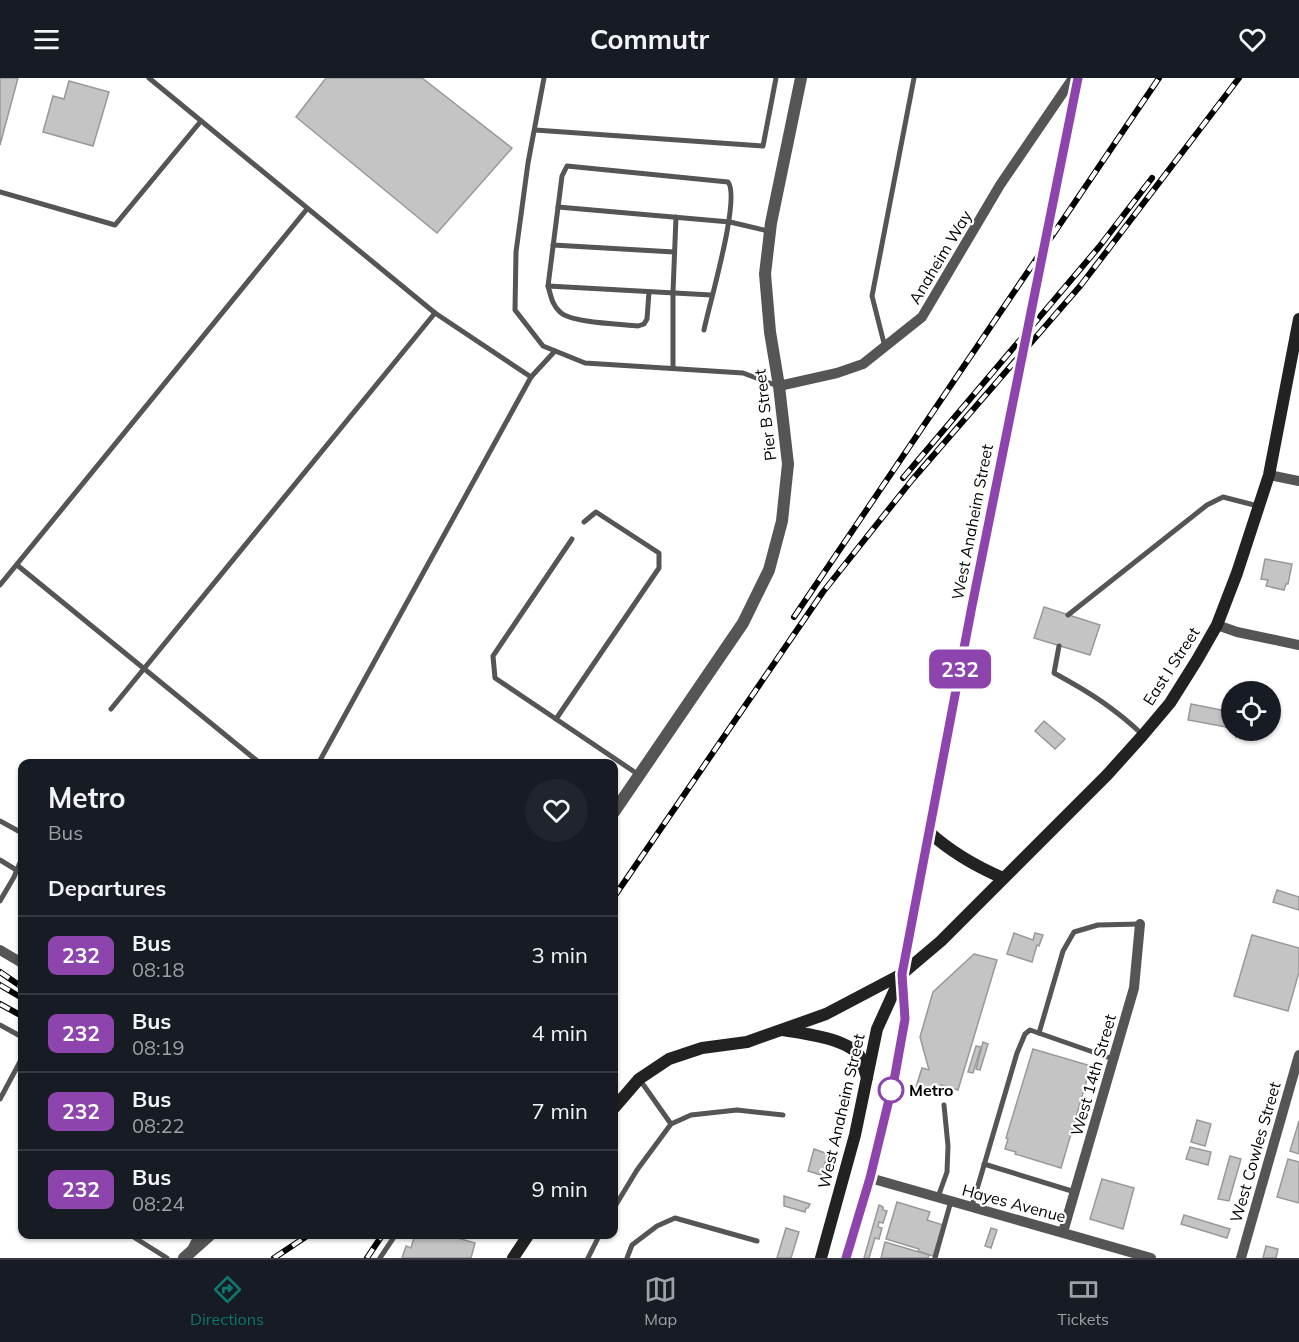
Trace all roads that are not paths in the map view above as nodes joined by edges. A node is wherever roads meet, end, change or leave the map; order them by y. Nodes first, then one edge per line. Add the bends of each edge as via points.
1 (149, 78) edge
2 (544, 78) edge
3 (777, 78) edge
4 (801, 78) edge
5 (914, 78) edge
6 (1073, 78) edge
7 (1078, 78) edge
8 (201, 121) junction
9 (535, 130) junction
10 (0, 192) edge
11 (558, 207) junction
12 (307, 209) junction
13 (676, 217) junction
14 (730, 222) junction
15 (770, 231) junction
16 (553, 245) junction
17 (674, 252) junction
18 (548, 286) junction
19 (649, 292) junction
20 (673, 292) junction
21 (711, 295) junction
22 (435, 313) junction
23 (1299, 320) edge
24 (704, 330) dead end
25 (885, 347) junction
26 (555, 351) junction
27 (673, 367) junction
28 (531, 377) junction
29 (779, 386) junction
30 (1269, 476) junction
31 (1299, 481) edge
32 (1260, 507) junction
33 (584, 522) dead end
34 (572, 539) dead end
35 (17, 565) junction
36 (0, 585) edge
37 (1068, 615) dead end
38 (1217, 625) junction
39 (1299, 645) edge
40 (1059, 646) dead end
41 (144, 669) junction
42 (111, 709) dead end
43 (556, 719) junction
44 (1143, 735) junction
45 (255, 759) edge
46 (321, 759) edge
47 (615, 759) edge
48 (618, 761) edge
49 (639, 775) junction
50 (618, 806) edge
51 (0, 821) edge
52 (18, 831) edge
53 (929, 832) junction
54 (0, 860) edge
55 (18, 871) joint
56 (1004, 878) junction
57 (0, 901) edge
58 (1140, 924) joint
59 (0, 950) edge
60 (18, 961) edge
61 (902, 974) junction
62 (0, 1025) edge
63 (781, 1030) junction
64 (1039, 1033) junction
65 (18, 1035) edge
66 (1299, 1055) edge
67 (1113, 1059) junction
68 (18, 1066) edge
69 (639, 1079) junction
70 (867, 1079) junction
71 (0, 1081) edge
72 (8, 1085) junction
73 (0, 1099) edge
74 (618, 1103) edge
75 (944, 1105) dead end
76 (783, 1115) dead end
77 (671, 1124) junction
78 (984, 1164) junction
79 (870, 1178) junction
80 (1075, 1192) junction
81 (938, 1198) junction
82 (618, 1201) edge
83 (951, 1202) junction
84 (971, 1207) junction
85 (1063, 1232) junction
86 (137, 1239) edge
87 (194, 1239) edge
88 (205, 1239) edge
89 (393, 1239) edge
90 (526, 1239) edge
91 (598, 1239) edge
92 (757, 1241) dead end
93 (167, 1258) edge
94 (184, 1258) edge
95 (380, 1258) edge
96 (513, 1258) edge
97 (588, 1258) edge
98 (627, 1258) edge
99 (821, 1258) edge
100 (846, 1258) edge
101 (935, 1258) edge
102 (1151, 1258) edge
103 (1241, 1258) edge

1 - 8 lane
2 - 9 lane
3 - 9 lane via 763,146
4 - 15 street, Pier B Street
5 - 25 lane via 872,296
6 - 25 street, Anaheim Way via 1000,185 929,308
7 - 53 main road, West Anaheim Street, bridge
8 - 10 lane via 115,225
8 - 12 lane
9 - 26 lane via 516,252 515,310 543,346
11 - 13 lane
11 - 14 lane via 563,170 571,165 728,183 732,192
11 - 16 lane
12 - 22 lane
12 - 35 lane
13 - 14 lane
13 - 17 lane
14 - 15 lane
14 - 21 lane
15 - 29 street, Pier B Street via 765,273
16 - 17 lane
16 - 18 lane
17 - 20 lane
18 - 19 lane
18 - 19 lane via 561,314 638,326 647,319
19 - 20 lane
20 - 21 lane
20 - 27 lane
21 - 24 lane
22 - 28 lane
22 - 41 lane
23 - 30 main road, East I Street
25 - 29 street, Anaheim Way via 862,364
26 - 27 lane via 585,363
26 - 28 lane
27 - 29 lane via 743,373
28 - 46 lane
29 - 49 street, Pier B Street via 788,464 782,521 770,570 743,623
30 - 31 street
30 - 32 main road, East I Street
32 - 37 lane via 1223,497 1207,505
32 - 38 main road, East I Street
33 - 43 lane via 596,512 659,553 659,568
34 - 43 lane via 493,656 495,678
35 - 36 lane
35 - 41 lane
38 - 39 street
38 - 44 main road, East I Street via 1170,703
40 - 44 lane via 1054,673 1096,695
41 - 42 lane
41 - 45 lane
43 - 47 lane
44 - 56 main road, East I Street
48 - 49 lane
49 - 50 street, Pier B Street
51 - 52 lane
53 - 56 main road via 958,856
53 - 61 main road, West Anaheim Street
54 - 55 lane
55 - 57 lane
56 - 61 main road, East I Street
58 - 64 lane via 1098,925 1074,932 1063,951
58 - 67 street, West 14th Street via 1134,988
59 - 60 street
61 - 63 main road via 826,1014
61 - 70 main road, West Anaheim Street via 877,1029
61 - 79 main road, West Anaheim Street via 905,1019
62 - 65 lane
63 - 69 main road via 747,1042 702,1048 669,1059
63 - 70 main road via 838,1042 858,1055
64 - 67 lane
64 - 78 lane via 1030,1030 1017,1053
66 - 103 street, West Cowles Street
67 - 80 street, West 14th Street
68 - 72 lane
69 - 74 main road
69 - 77 lane
70 - 99 main road, West Anaheim Street
71 - 72 lane
72 - 73 lane
75 - 81 lane via 947,1172
76 - 77 lane via 737,1110 691,1115
77 - 82 lane
78 - 80 lane
78 - 84 lane
79 - 81 street, Hayes Avenue
79 - 100 main road, West Anaheim Street
80 - 85 street, West 14th Street
81 - 83 street, Hayes Avenue
83 - 84 street, Hayes Avenue
83 - 101 lane
84 - 85 street, Hayes Avenue
85 - 102 street, Hayes Avenue
86 - 93 lane
87 - 94 lane
88 - 94 street
89 - 95 lane
90 - 96 main road
91 - 97 lane
92 - 98 lane via 675,1218 632,1245

